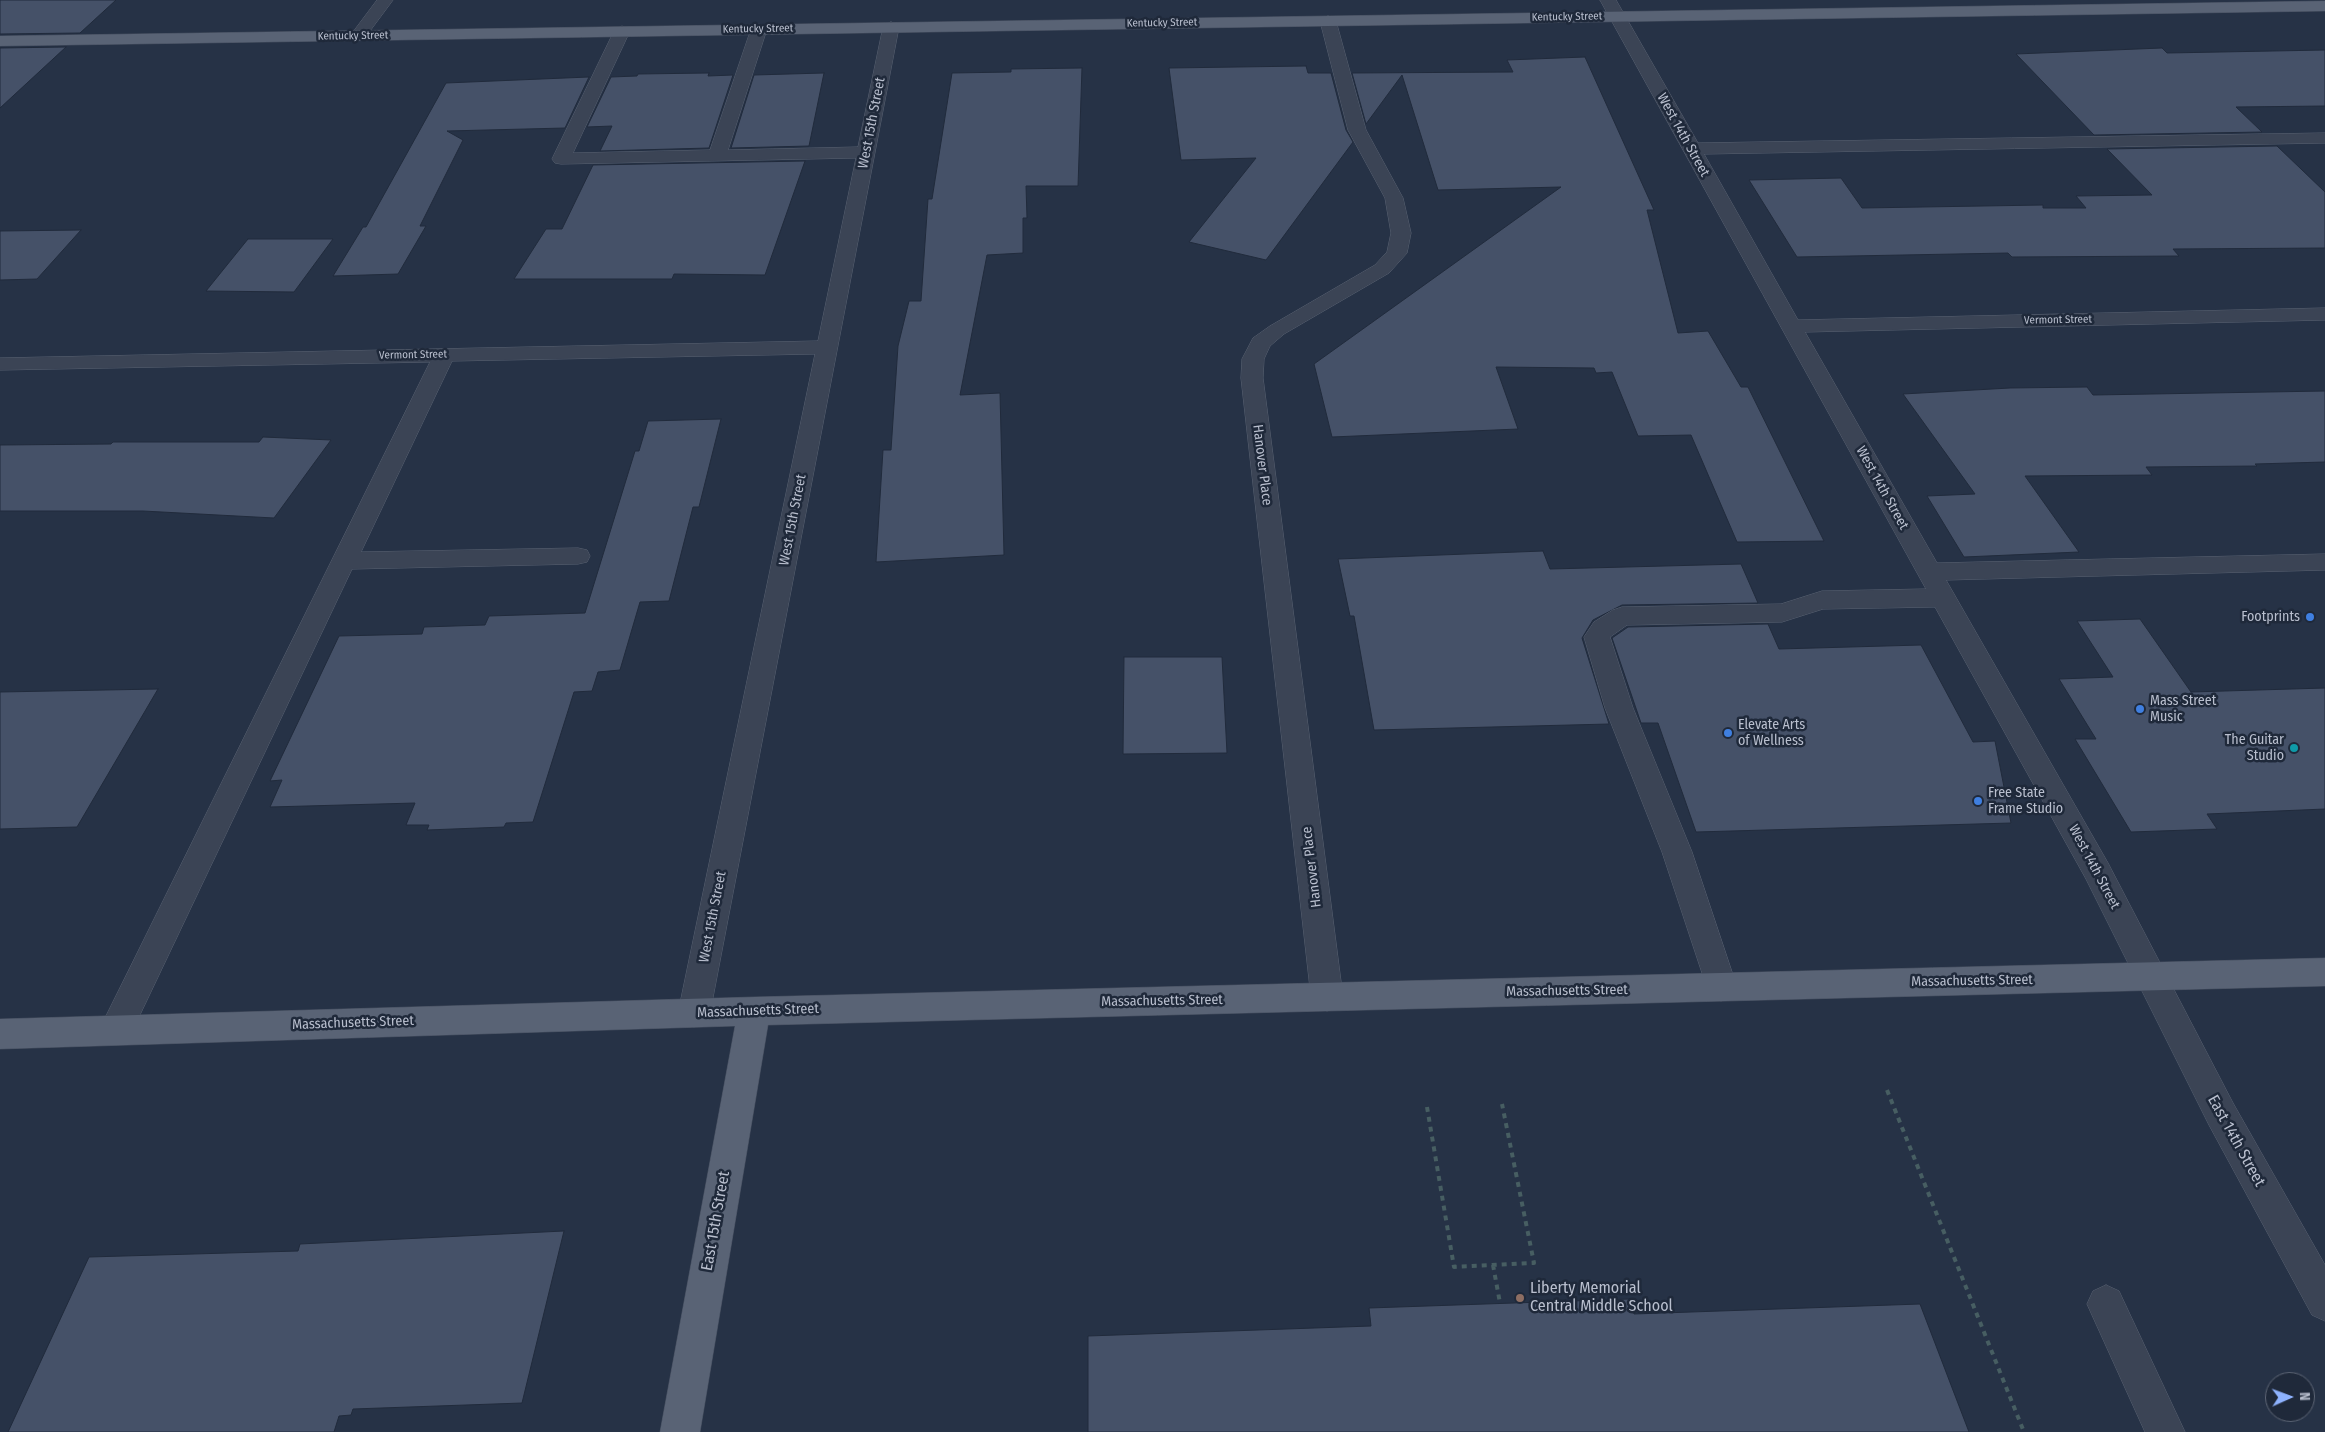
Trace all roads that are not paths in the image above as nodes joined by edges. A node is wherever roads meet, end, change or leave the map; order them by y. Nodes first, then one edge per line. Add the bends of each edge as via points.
1 (384, 0) edge
2 (2325, 6) edge
3 (1612, 8) edge
4 (1328, 21) junction
5 (891, 27) junction
6 (759, 29) junction
7 (622, 31) junction
8 (358, 36) junction
9 (0, 41) edge
10 (2325, 138) edge
11 (1691, 149) junction
12 (866, 152) junction
13 (717, 155) junction
14 (2325, 314) edge
15 (1790, 326) junction
16 (827, 346) junction
17 (444, 355) junction
18 (0, 364) edge
19 (578, 556) dead end
20 (344, 561) junction
21 (2325, 562) edge
22 (1929, 572) junction
23 (1944, 598) junction
24 (2325, 972) edge
25 (2152, 978) junction
26 (1721, 987) junction
27 (1327, 997) junction
28 (754, 1011) junction
29 (694, 1013) junction
30 (116, 1030) junction
31 (0, 1034) edge
32 (2325, 1302) edge
33 (2106, 1304) dead end
34 (680, 1432) edge
35 (2165, 1432) edge

1 - 8 street
2 - 3 main road, Kentucky Street
3 - 4 main road, Kentucky Street
3 - 11 street, West 14th Street
4 - 5 main road, Kentucky Street
4 - 27 street, Hanover Place via 1357,130 1394,198 1401,234 1396,253 1382,269 1277,330 1261,343 1253,359 1252,378
5 - 6 main road, Kentucky Street
5 - 12 street, West 15th Street
6 - 7 main road, Kentucky Street
6 - 13 street
7 - 8 main road, Kentucky Street
7 - 13 street via 561,159
8 - 9 main road, Kentucky Street
10 - 11 street
11 - 15 street, West 14th Street
12 - 13 street
12 - 16 street, West 15th Street
14 - 15 street, Vermont Street
15 - 22 street, West 14th Street
16 - 17 street, Vermont Street
16 - 29 street, West 15th Street
17 - 18 street, Vermont Street
17 - 20 street
19 - 20 street
20 - 30 street
21 - 22 street
22 - 23 street, West 14th Street
23 - 25 street, West 14th Street via 2097,872
23 - 26 street via 1822,600 1782,613 1622,616 1597,636 1620,708 1677,852
24 - 25 main road, Massachusetts Street
25 - 26 main road, Massachusetts Street
25 - 32 street, East 14th Street via 2220,1114
26 - 27 main road, Massachusetts Street
27 - 28 main road, Massachusetts Street
28 - 29 main road, Massachusetts Street
28 - 34 main road, East 15th Street
29 - 30 main road, Massachusetts Street
30 - 31 main road, Massachusetts Street
33 - 35 street

